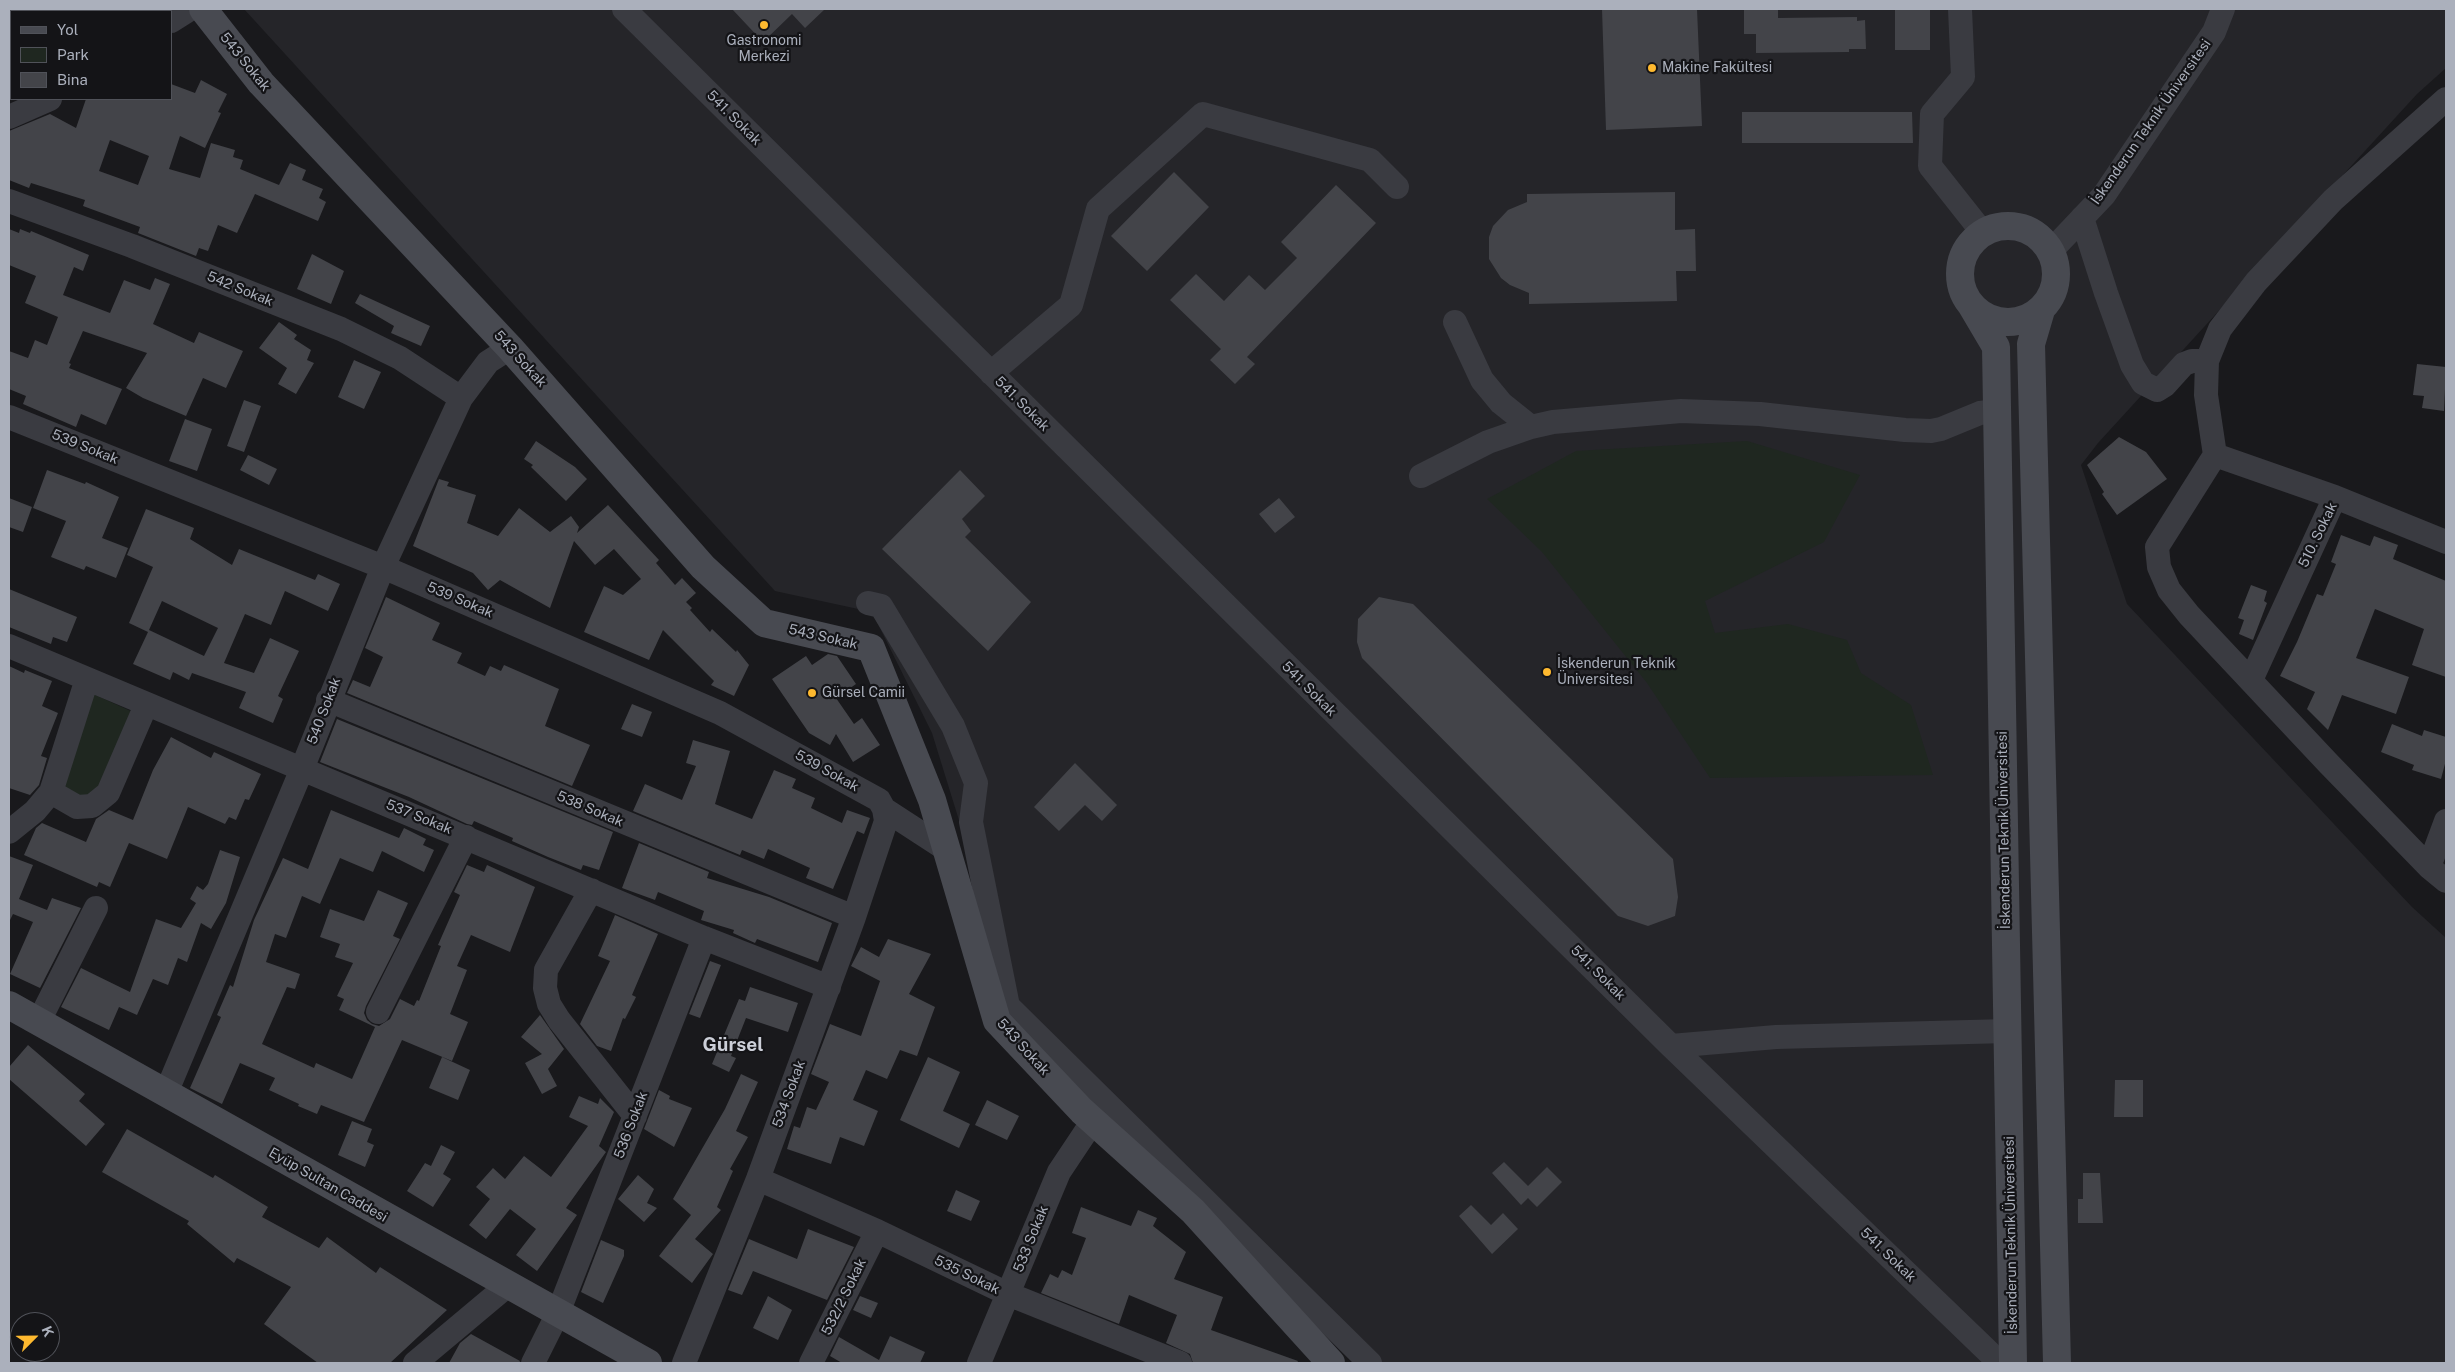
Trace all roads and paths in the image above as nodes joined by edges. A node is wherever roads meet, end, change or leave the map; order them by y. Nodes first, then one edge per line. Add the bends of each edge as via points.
1 (190, 9) edge
2 (203, 9) edge
3 (624, 9) edge
4 (1960, 9) edge
5 (2223, 9) edge
6 (172, 20) edge
7 (2446, 99) edge
8 (48, 100) edge
9 (9, 117) edge
10 (1397, 187) dead end
11 (9, 201) edge
12 (2082, 218) junction
13 (1983, 233) junction
14 (2050, 252) junction
15 (1970, 303) junction
16 (2041, 310) junction
17 (1455, 322) dead end
18 (510, 348) junction
19 (2208, 361) junction
20 (992, 374) junction
21 (461, 398) junction
22 (1997, 411) junction
23 (9, 417) edge
24 (1531, 427) junction
25 (2215, 455) junction
26 (1421, 476) dead end
27 (2335, 497) junction
28 (2446, 542) edge
29 (383, 567) junction
30 (868, 603) dead end
31 (9, 646) edge
32 (86, 679) junction
33 (2251, 680) junction
34 (328, 700) junction
35 (146, 705) junction
36 (302, 769) junction
37 (51, 792) junction
38 (885, 815) junction
39 (2446, 822) edge
40 (9, 832) edge
41 (466, 837) junction
42 (947, 850) junction
43 (2438, 874) edge
44 (591, 890) junction
45 (96, 908) dead end
46 (854, 917) junction
47 (704, 938) junction
48 (829, 987) junction
49 (9, 1006) edge
50 (378, 1012) dead end
51 (39, 1021) junction
52 (2008, 1031) junction
53 (1671, 1046) junction
54 (166, 1093) junction
55 (635, 1116) junction
56 (1093, 1121) junction
57 (758, 1179) junction
58 (877, 1231) junction
59 (508, 1285) junction
60 (1008, 1294) junction
61 (558, 1313) junction
62 (415, 1363) edge
63 (533, 1363) edge
64 (648, 1363) edge
65 (684, 1363) edge
66 (811, 1363) edge
67 (979, 1363) edge
68 (1180, 1363) edge
69 (1331, 1363) edge
70 (1370, 1363) edge
71 (2000, 1363) edge
72 (2013, 1363) edge
73 (2057, 1363) edge

1 - 6 street
2 - 18 street, 543 Sokak via 261,83
3 - 20 street, 541. Sokak
4 - 13 street via 1963,77 1932,114 1930,166
5 - 12 street, İskenderun Teknik Üniversitesi via 2214,32 2104,195
7 - 19 street via 2333,200 2256,282 2220,329
8 - 9 street
10 - 20 street via 1370,160 1203,114 1098,209 1072,305
11 - 21 street, 542 Sokak via 132,246 341,330 400,358
12 - 14 street, İskenderun Teknik Üniversitesi
12 - 19 street via 2109,302 2132,364 2143,383 2158,390 2184,364
13 - 14 street via 2013,226 2041,239
13 - 15 street via 1963,257 1960,273 1962,289
14 - 16 street via 2056,267 2055,282
15 - 16 street via 1981,314 1996,321 2012,322
15 - 22 street, İskenderun Teknik Üniversitesi via 1996,347
16 - 73 street via 2031,344
17 - 24 street via 1482,380 1501,403
18 - 21 street, 540 Sokak via 488,362
18 - 42 street, 543 Sokak via 703,567 764,623 871,648 932,800
19 - 25 street via 2206,395
20 - 53 street, 541. Sokak
21 - 29 street, 540 Sokak
22 - 24 street via 1980,413 1931,431 1760,414 1682,411 1553,422
22 - 52 street, İskenderun Teknik Üniversitesi
23 - 29 street, 539 Sokak
24 - 26 street via 1488,442
25 - 27 street
25 - 33 street via 2157,547 2159,567 2169,590
27 - 28 street, 510. Sokak
27 - 33 street, 510. Sokak
29 - 34 street, 540 Sokak
29 - 38 street, 539 Sokak via 720,713 879,800
30 - 70 street via 881,606 894,627 953,726 976,783 971,822 1008,1006
31 - 32 street, 537 Sokak
32 - 35 street, 537 Sokak
32 - 37 street
33 - 43 street
34 - 36 street, 540 Sokak
34 - 46 street, 538 Sokak
35 - 36 street, 537 Sokak
35 - 37 street via 108,793 92,806 77,807
36 - 41 street, 537 Sokak
36 - 54 street, 540 Sokak
37 - 40 street via 35,811
38 - 42 street, 539 Sokak
38 - 46 street, 534 Sokak
39 - 43 street
41 - 44 street, 537 Sokak
41 - 50 street
42 - 56 street, 543 Sokak via 997,1021
44 - 47 street, 537 Sokak
44 - 55 street via 546,970 545,988 549,1004 560,1020
45 - 51 street
46 - 48 street, 534 Sokak
47 - 48 street, 537 Sokak
47 - 55 street, 536 Sokak
48 - 57 street, 534 Sokak
49 - 51 street, Eyüp Sultan Caddesi
51 - 54 street, Eyüp Sultan Caddesi
52 - 53 street via 1776,1037
52 - 72 street, İskenderun Teknik Üniversitesi
53 - 71 street, 541. Sokak
54 - 59 street, Eyüp Sultan Caddesi
55 - 61 street, 536 Sokak
56 - 60 street, 533 Sokak via 1059,1172
56 - 69 street, 543 Sokak via 1193,1211
57 - 58 street, 535 Sokak
57 - 65 street, 534 Sokak
58 - 60 street, 535 Sokak
58 - 66 street, 532/2 Sokak
59 - 61 street, Eyüp Sultan Caddesi
59 - 62 street
60 - 67 street, 533 Sokak
60 - 68 street, 535 Sokak
61 - 63 street, 536 Sokak
61 - 64 street, Eyüp Sultan Caddesi

